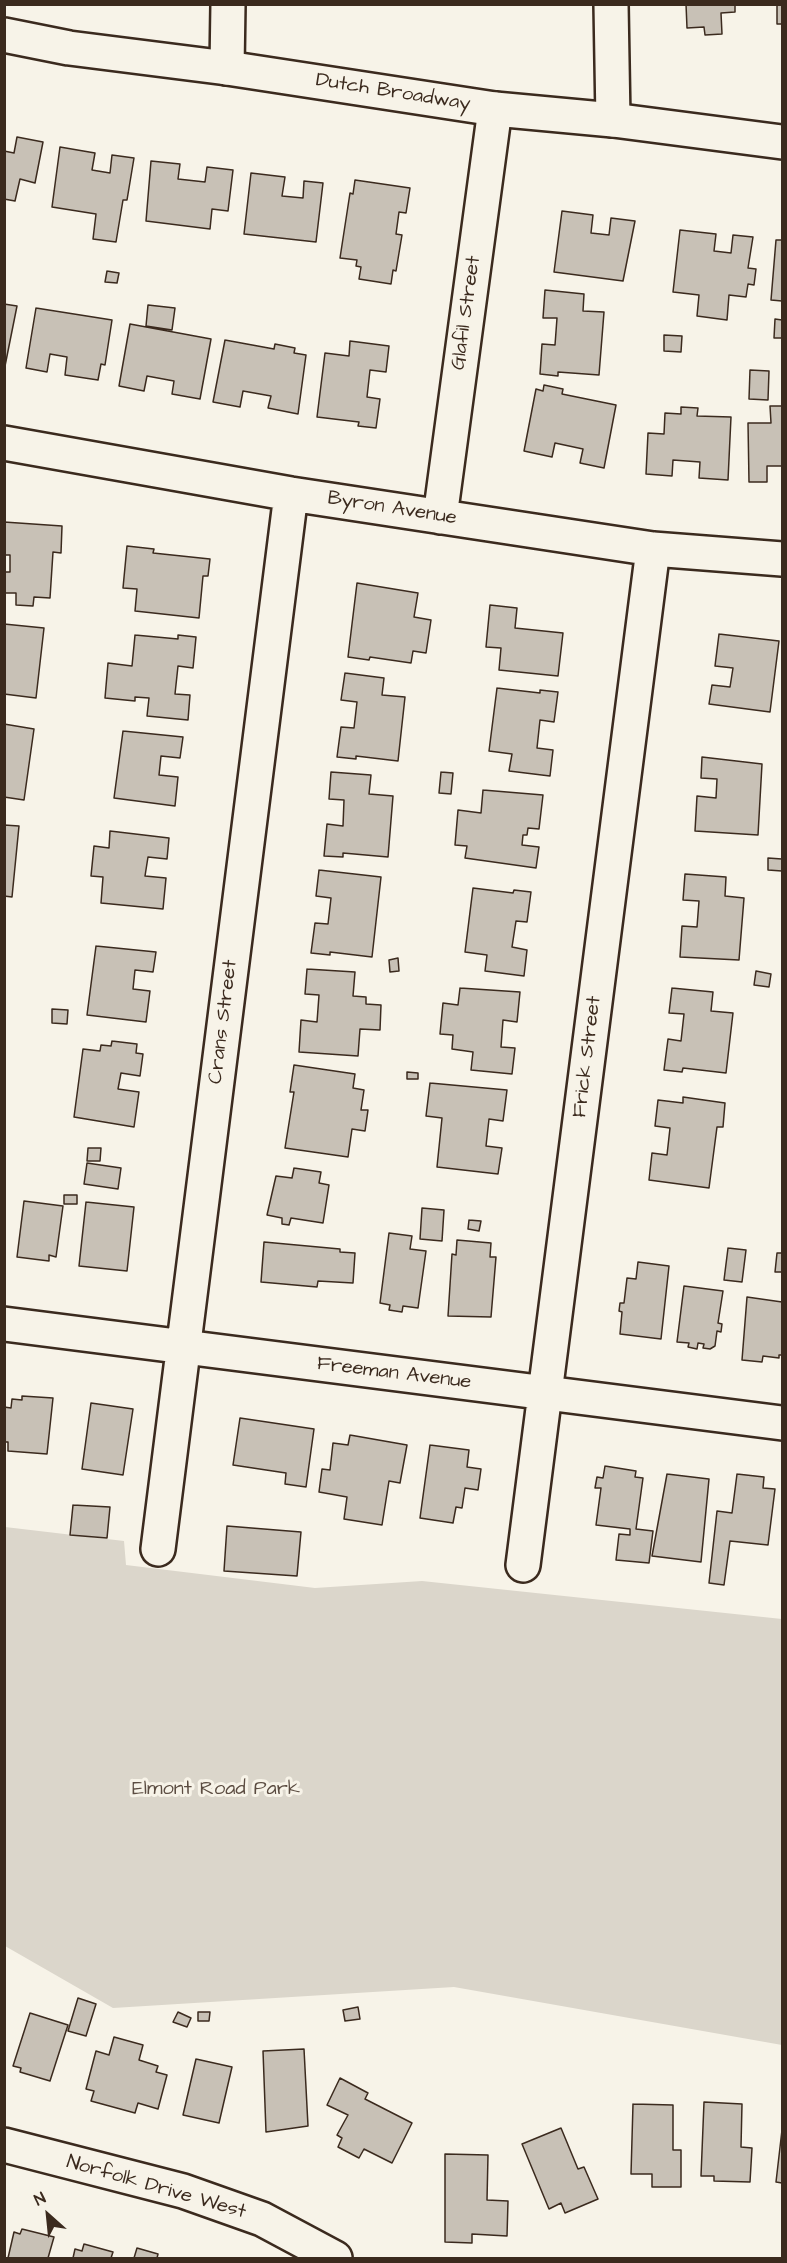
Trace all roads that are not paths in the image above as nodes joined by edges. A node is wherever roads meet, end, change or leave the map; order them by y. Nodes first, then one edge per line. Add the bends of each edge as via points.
1 (228, 4) edge
2 (611, 4) edge
3 (4, 35) edge
4 (227, 68) junction
5 (495, 110) junction
6 (613, 120) junction
7 (783, 142) edge
8 (4, 443) edge
9 (291, 494) junction
10 (440, 517) junction
11 (653, 549) junction
12 (783, 559) edge
13 (4, 1324) edge
14 (182, 1347) junction
15 (546, 1393) junction
16 (783, 1423) edge
17 (158, 1549) dead end
18 (523, 1565) dead end
19 (4, 2145) edge
20 (335, 2259) edge

1 - 4 street
2 - 6 street
3 - 4 street, Dutch Broadway via 69,48
4 - 5 street, Dutch Broadway
5 - 6 street, Dutch Broadway
5 - 10 street, Glafil Street
6 - 7 street, Dutch Broadway
8 - 9 street, Byron Avenue
9 - 10 street, Byron Avenue
9 - 14 street, Crans Street
10 - 11 street, Byron Avenue
11 - 12 street, Byron Avenue
11 - 15 street, Frick Street
13 - 14 street, Freeman Avenue
14 - 15 street, Freeman Avenue
14 - 17 street, Crans Street
15 - 16 street, Freeman Avenue
15 - 18 street, Frick Street
19 - 20 street, Norfolk Drive West via 183,2191 262,2219

